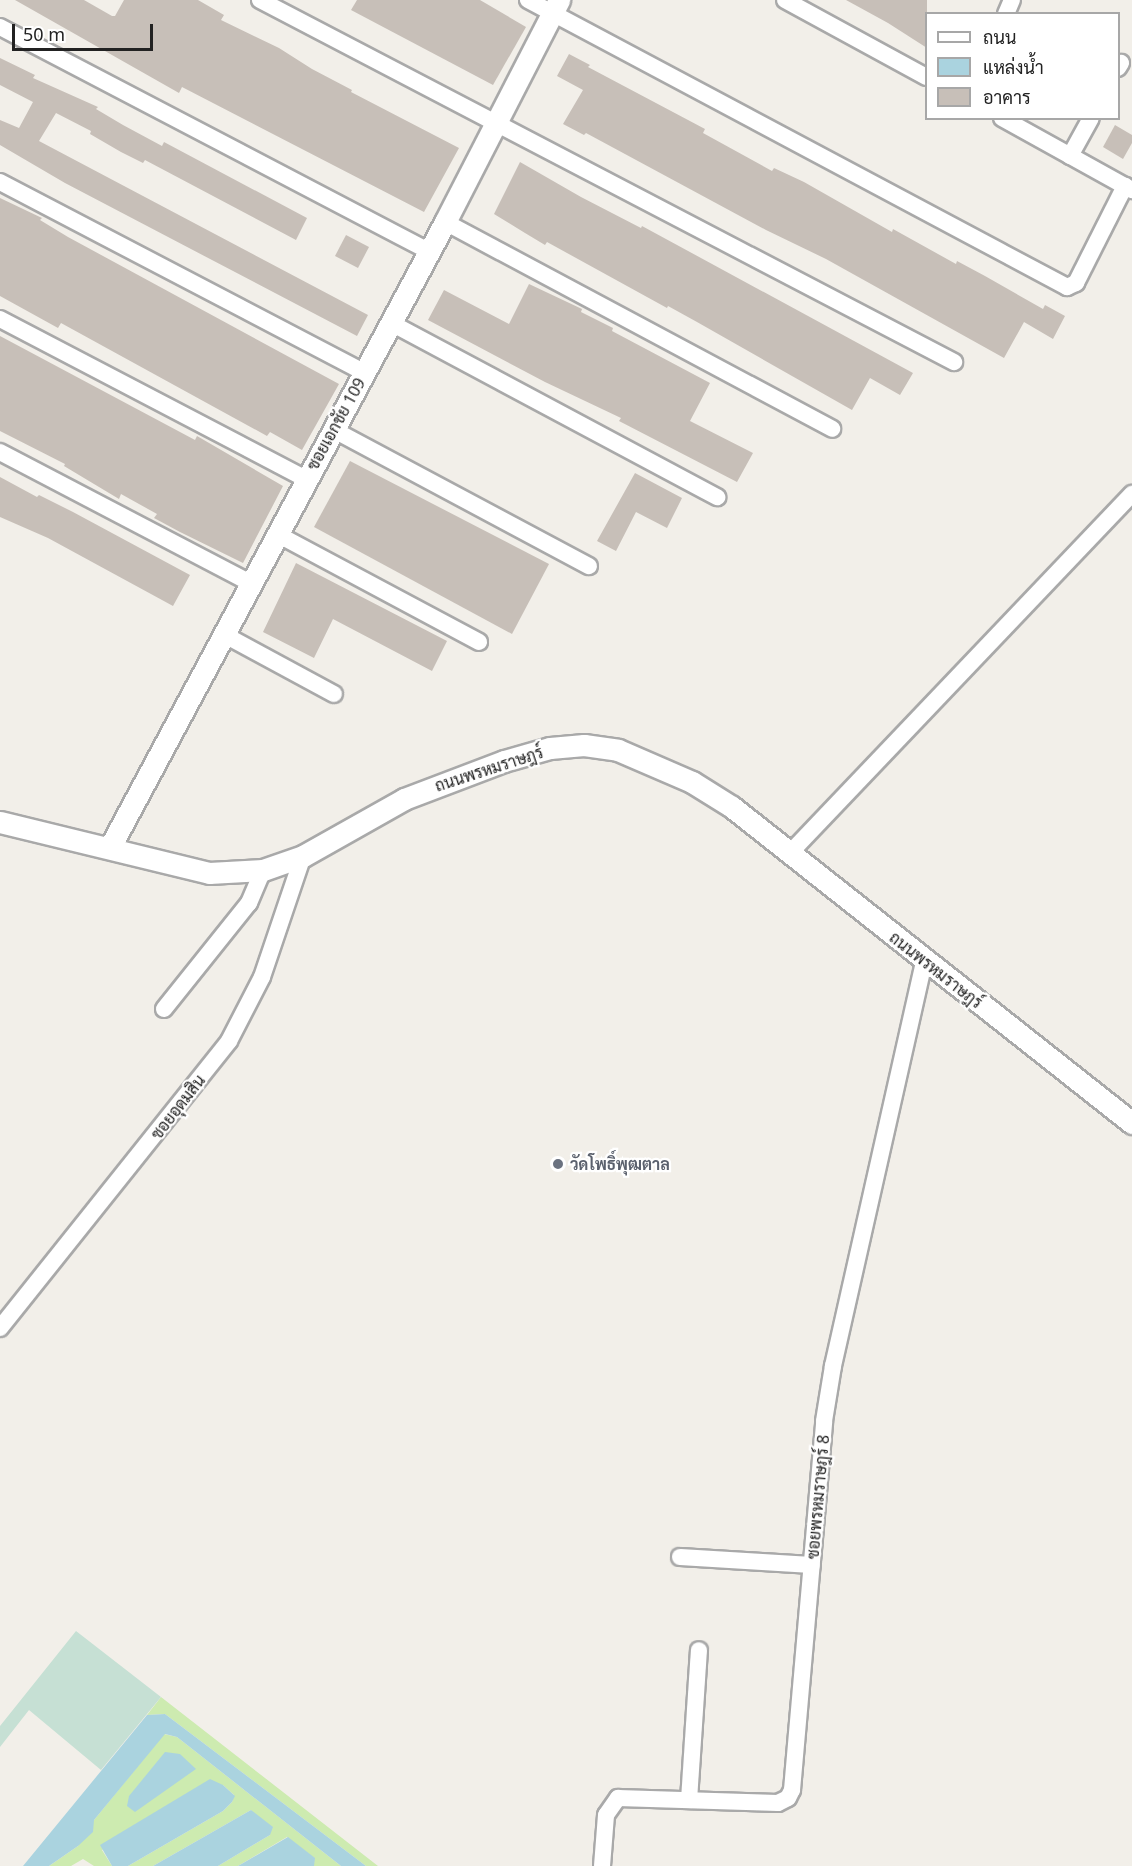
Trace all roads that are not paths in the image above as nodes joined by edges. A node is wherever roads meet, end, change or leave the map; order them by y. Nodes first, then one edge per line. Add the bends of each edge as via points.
1 (260, 0) edge
2 (528, 0) edge
3 (785, 0) edge
4 (556, 7) edge
5 (0, 27) edge
6 (925, 76) edge
7 (1006, 120) edge
8 (1090, 120) edge
9 (495, 123) junction
10 (1070, 156) junction
11 (0, 182) edge
12 (1129, 188) edge
13 (445, 222) junction
14 (428, 251) junction
15 (0, 319) edge
16 (391, 323) junction
17 (954, 362) dead end
18 (364, 372) junction
19 (832, 429) dead end
20 (334, 430) junction
21 (0, 452) edge
22 (306, 479) junction
23 (1132, 494) edge
24 (717, 497) dead end
25 (277, 534) junction
26 (589, 566) dead end
27 (250, 583) junction
28 (223, 634) junction
29 (479, 642) dead end
30 (334, 694) dead end
31 (0, 822) edge
32 (110, 847) junction
33 (790, 853) junction
34 (303, 856) junction
35 (263, 870) junction
36 (924, 961) junction
37 (164, 1009) dead end
38 (1132, 1123) edge
39 (0, 1328) edge
40 (680, 1557) dead end
41 (812, 1565) junction
42 (699, 1650) dead end
43 (689, 1800) junction
44 (602, 1866) edge

1 - 9 street
2 - 4 street
3 - 6 street
4 - 9 street, ซอยเอกชัย 109
4 - 12 street via 1067,287 1076,283
5 - 14 street
7 - 10 street
8 - 10 street
9 - 13 street, ซอยเอกชัย 109
9 - 17 street
10 - 12 street
11 - 18 street
13 - 14 street, ซอยเอกชัย 109
13 - 19 street
14 - 16 street, ซอยเอกชัย 109
15 - 22 street
16 - 18 street, ซอยเอกชัย 109
16 - 24 street
18 - 20 street, ซอยเอกชัย 109
20 - 22 street, ซอยเอกชัย 109
20 - 26 street
21 - 27 street
22 - 25 street, ซอยเอกชัย 109
23 - 33 street
25 - 27 street, ซอยเอกชัย 109
25 - 29 street
27 - 28 street, ซอยเอกชัย 109
28 - 30 street
28 - 32 street, ซอยเอกชัย 109
31 - 32 street, ถนนพรหมราษฎร์
32 - 35 street, ถนนพรหมราษฎร์ via 209,873
33 - 34 street, ถนนพรหมราษฎร์ via 732,807 692,782 618,750 584,745 550,748 456,777 404,799
33 - 36 street, ถนนพรหมราษฎร์
34 - 35 street, ถนนพรหมราษฎร์
34 - 39 street, ซอยอุดมสิน via 262,976 229,1041
35 - 37 street via 249,903
36 - 38 street, ถนนพรหมราษฎร์
36 - 41 street, ซอยพรหมราษฎร์ 8 via 833,1366 824,1421
40 - 41 street
41 - 43 street, ซอยพรหมราษฎร์ 8 via 803,1689 788,1798 778,1803
42 - 43 street
43 - 44 street, ซอยพรหมราษฎร์ 8 via 618,1798 606,1815

